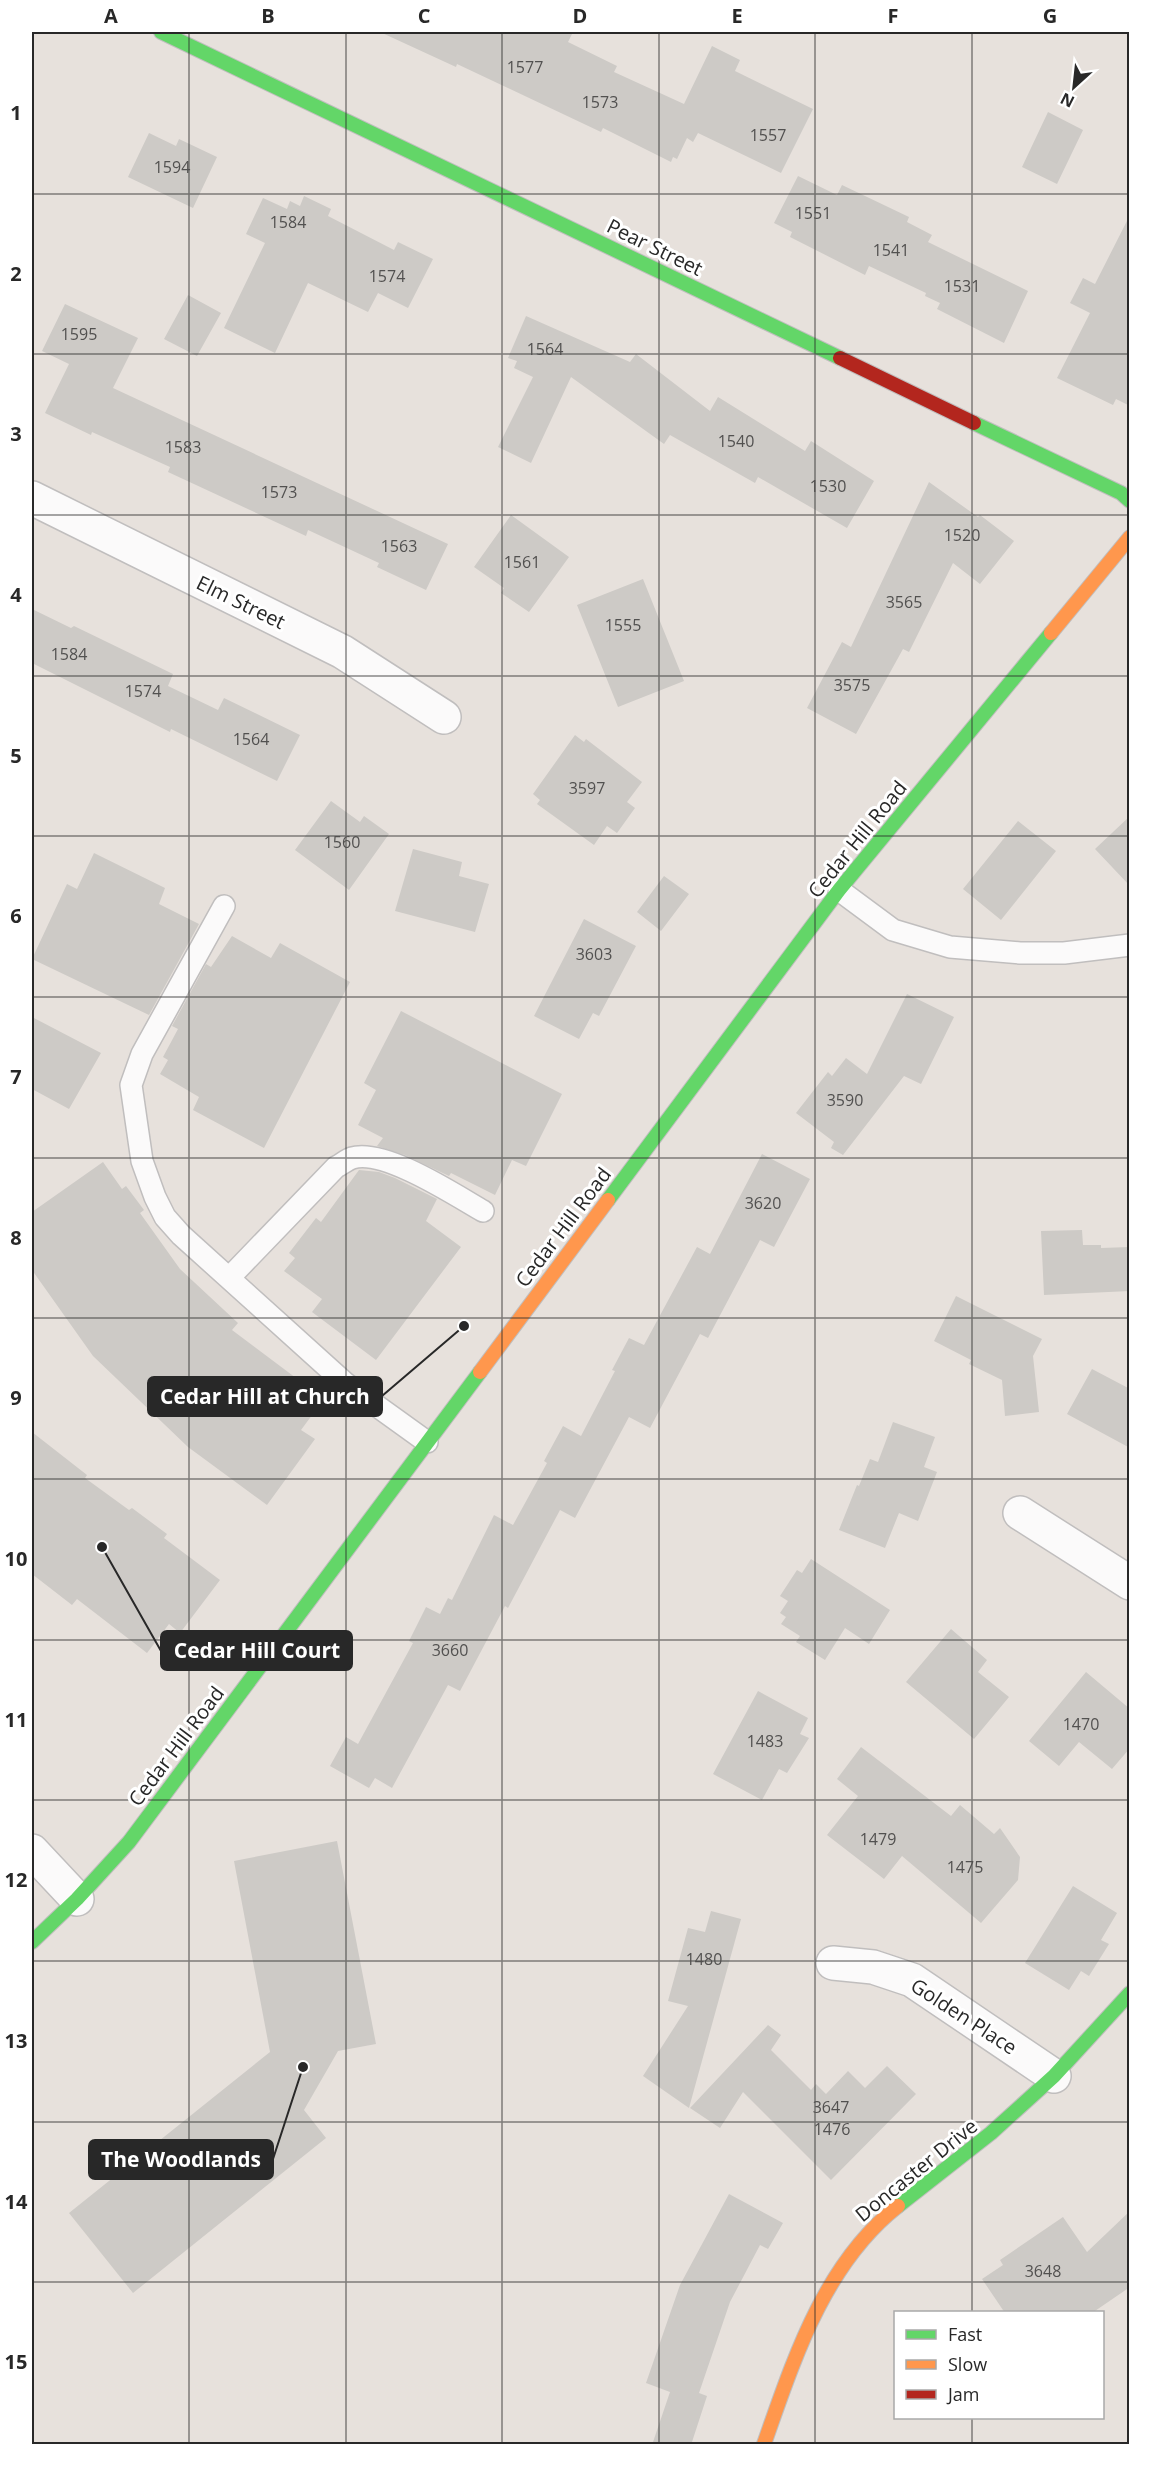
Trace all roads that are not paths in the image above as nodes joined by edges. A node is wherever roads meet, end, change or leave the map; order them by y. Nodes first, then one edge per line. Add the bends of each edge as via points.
1 (161, 32) edge
2 (32, 498) edge
3 (1130, 501) edge
4 (1130, 537) edge
5 (444, 717) dead end
6 (839, 890) junction
7 (224, 906) dead end
8 (1130, 945) edge
9 (483, 1211) dead end
10 (229, 1278) junction
11 (427, 1442) junction
12 (1020, 1513) dead end
13 (1130, 1583) edge
14 (32, 1851) edge
15 (76, 1899) junction
16 (32, 1942) edge
17 (834, 1963) dead end
18 (1130, 1993) edge
19 (1054, 2076) junction
20 (764, 2445) edge

1 - 3 street, Pear Street via 1121,493
2 - 5 street, Elm Street via 343,652
4 - 6 street, Cedar Hill Road
6 - 8 lane via 892,930 950,946 1064,953
6 - 11 street, Cedar Hill Road
7 - 10 lane via 142,1054 131,1085 142,1161 165,1217
9 - 10 lane via 415,1173 385,1161 352,1158 336,1167
10 - 11 lane via 345,1383
11 - 15 street, Cedar Hill Road via 129,1842
12 - 13 street
14 - 15 street
15 - 16 street, Cedar Hill Road
17 - 19 street, Golden Place via 873,1967 912,1980
18 - 19 street, Doncaster Drive
19 - 20 street, Doncaster Drive via 992,2133 860,2241 832,2283 795,2356

